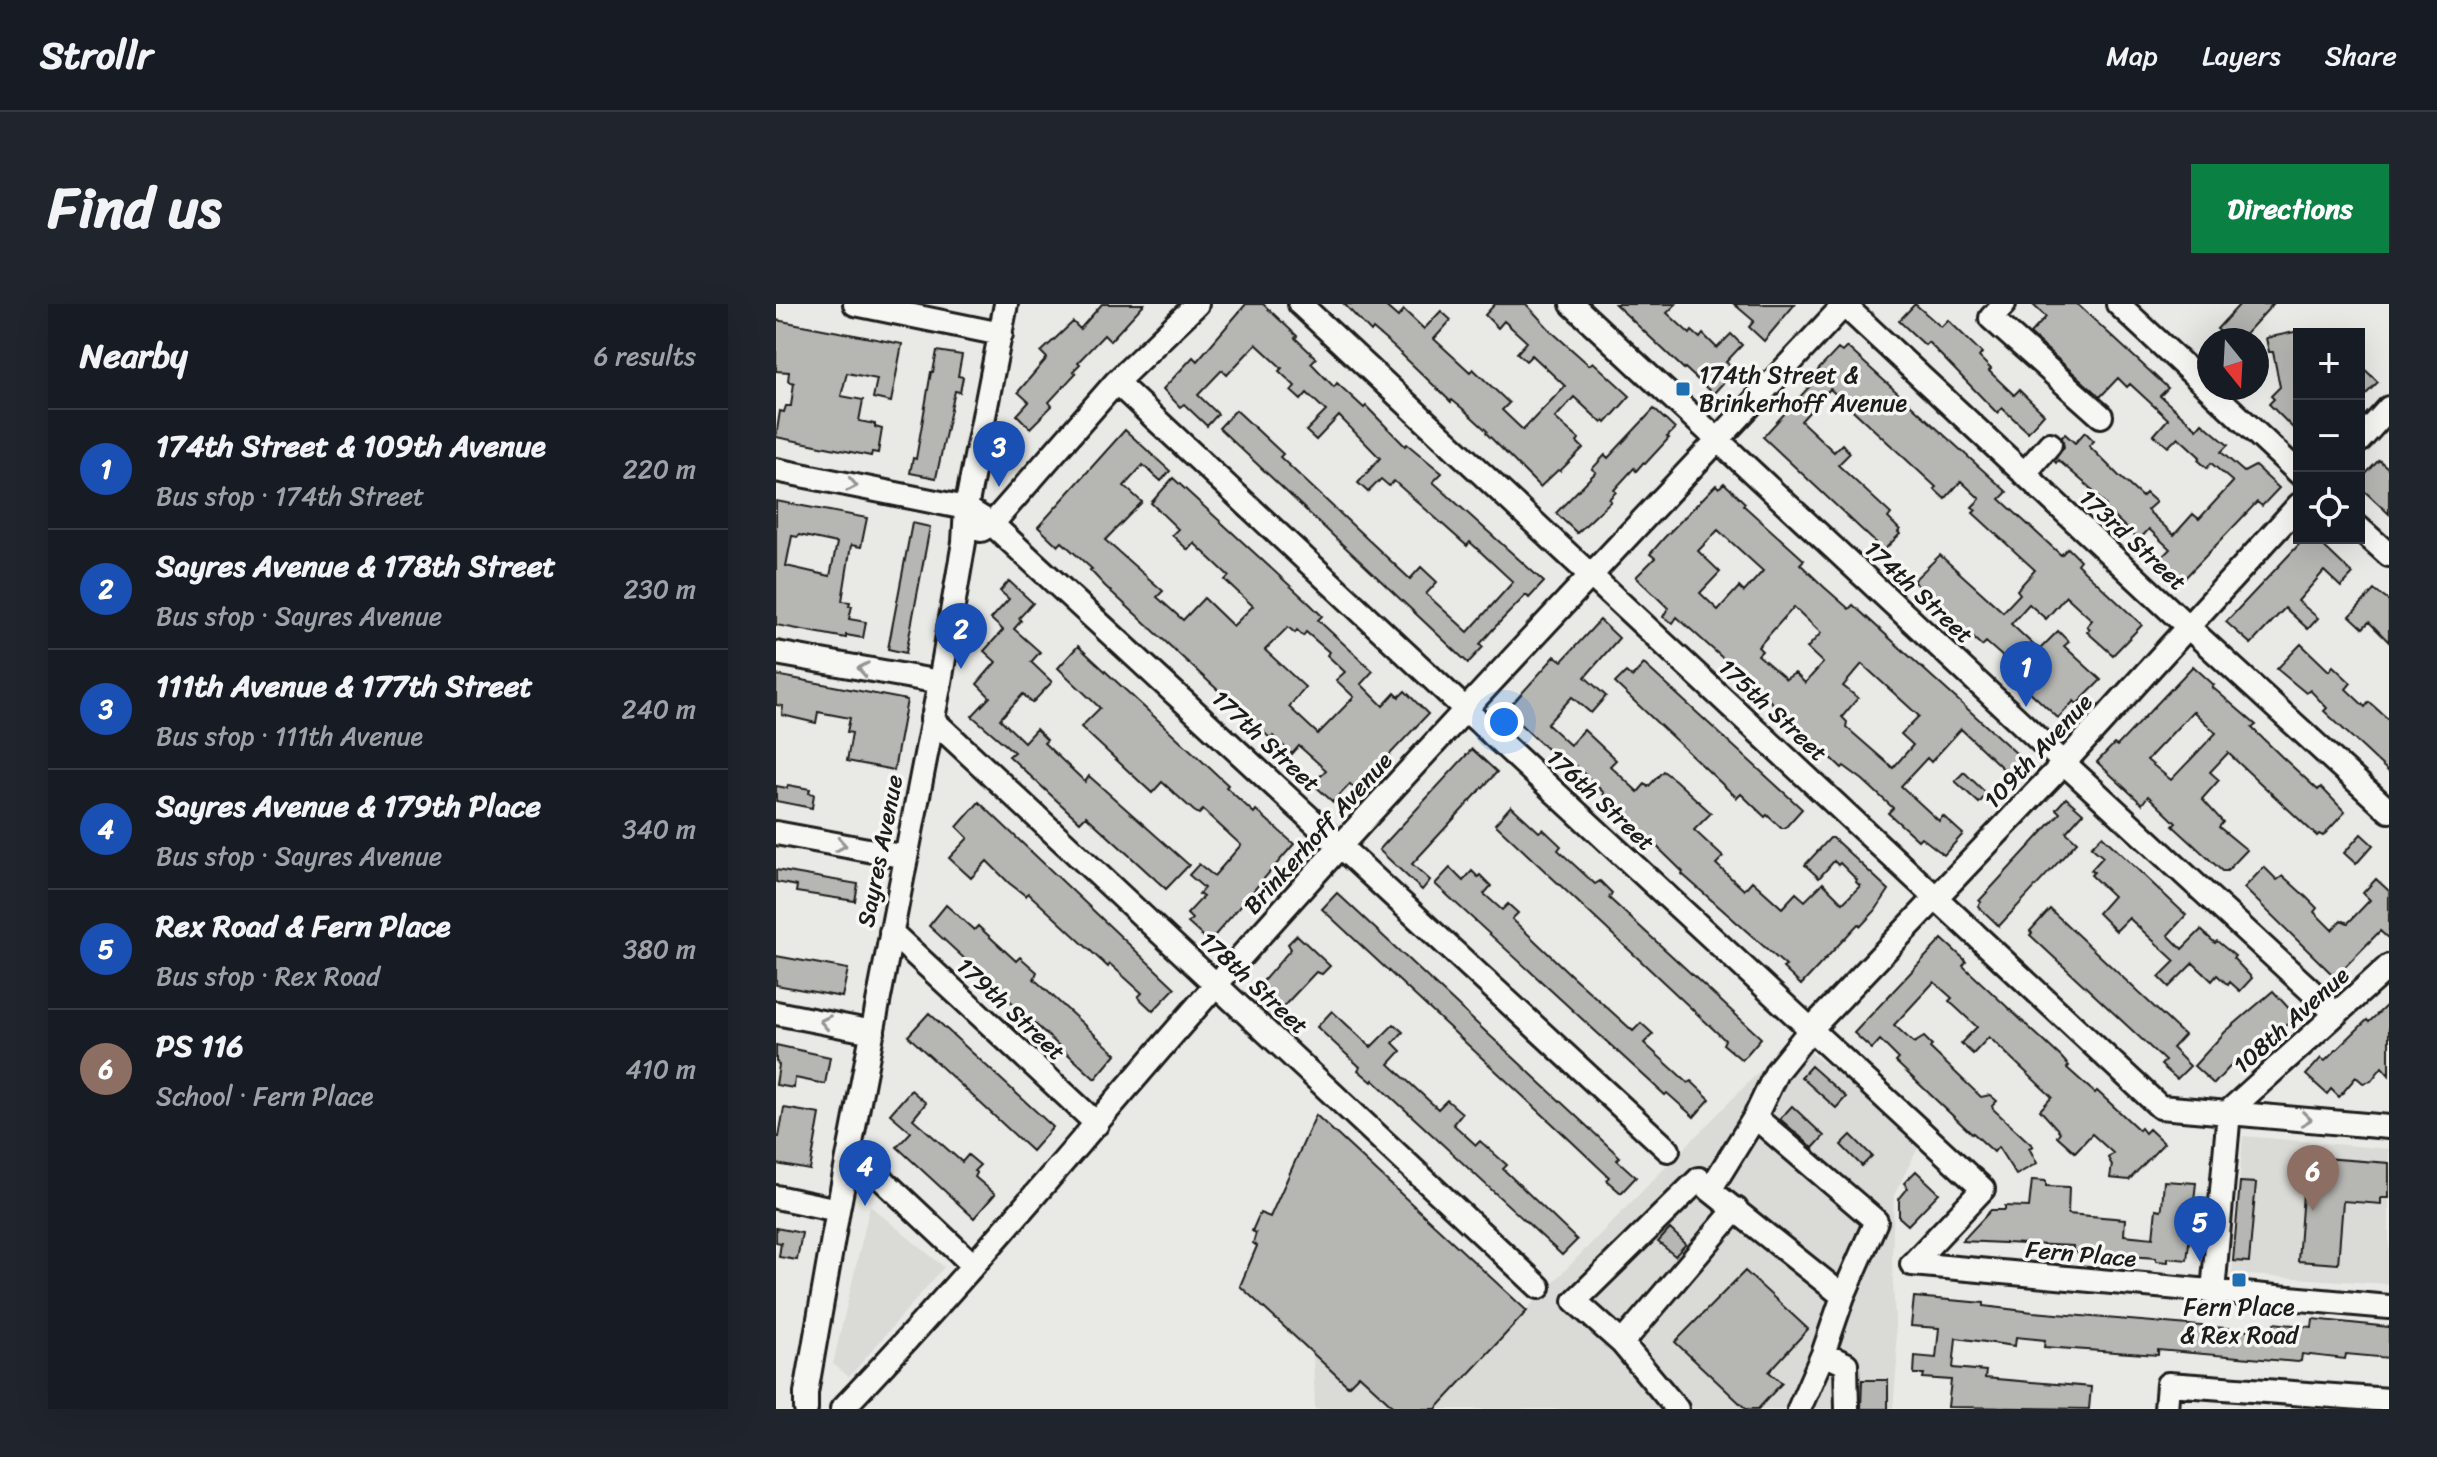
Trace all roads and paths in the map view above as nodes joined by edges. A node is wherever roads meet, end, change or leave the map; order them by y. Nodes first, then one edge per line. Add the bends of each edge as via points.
1 (855, 304) edge
2 (1006, 304) edge
3 (1197, 304) edge
4 (1300, 304) edge
5 (1572, 304) edge
6 (1844, 304) edge
7 (2004, 304) edge
8 (2118, 304) edge
9 (1001, 334) junction
10 (1116, 382) junction
11 (2389, 408) edge
12 (2101, 416) dead end
13 (2365, 434) edge
14 (1719, 441) junction
15 (2050, 444) dead end
16 (776, 470) edge
17 (2298, 472) edge
18 (2024, 474) junction
19 (966, 508) junction
20 (2293, 511) edge
21 (992, 524) junction
22 (2365, 533) edge
23 (964, 542) junction
24 (2389, 555) edge
25 (1592, 575) junction
26 (2187, 626) junction
27 (776, 653) edge
28 (940, 682) junction
29 (1466, 710) junction
30 (932, 719) junction
31 (2064, 763) junction
32 (2389, 811) edge
33 (776, 833) edge
34 (1341, 846) junction
35 (906, 857) junction
36 (1935, 897) junction
37 (891, 932) junction
38 (2389, 966) edge
39 (1217, 984) junction
40 (776, 1013) edge
41 (2336, 1014) junction
42 (1811, 1029) junction
43 (873, 1032) junction
44 (2229, 1111) junction
45 (1755, 1117) junction
46 (1097, 1124) junction
47 (2389, 1127) edge
48 (850, 1149) junction
49 (1668, 1150) dead end
50 (1710, 1190) junction
51 (776, 1197) edge
52 (1736, 1209) junction
53 (838, 1210) junction
54 (1912, 1264) joint
55 (973, 1265) junction
56 (1539, 1287) dead end
57 (2213, 1292) junction
58 (1843, 1296) junction
59 (2389, 1307) edge
60 (1622, 1343) junction
61 (1823, 1354) junction
62 (2389, 1400) edge
63 (806, 1409) edge
64 (842, 1409) edge
65 (1677, 1409) edge
66 (1799, 1409) edge
67 (1847, 1409) edge
68 (2166, 1409) edge

1 - 9 street
2 - 9 street, Sayres Avenue
3 - 10 street
4 - 25 street, 175th Street
5 - 14 street, 174th Street
6 - 14 street, Brinkerhoff Avenue
6 - 18 street, 173rd Street
7 - 12 street via 1991,318
8 - 17 street
9 - 19 street, Sayres Avenue
10 - 21 street
10 - 29 street, 176th Street
11 - 13 street
14 - 25 street, Brinkerhoff Avenue
14 - 31 street, 174th Street
15 - 18 street
16 -> 19 street, 177th Street
18 - 26 street, 173rd Street
19 - 21 street, 177th Street
19 - 23 street, Sayres Avenue
20 - 26 street, 109th Avenue
21 - 23 street
21 - 34 street, 177th Street
22 - 24 street
23 - 28 street, Sayres Avenue
25 - 29 street, Brinkerhoff Avenue
25 - 36 street, 175th Street
26 - 31 street, 109th Avenue
26 - 32 street, 173rd Street
28 -> 27 street
28 - 30 street, Sayres Avenue
29 - 34 street, Brinkerhoff Avenue
29 - 42 street, 176th Street
30 - 35 street, Sayres Avenue
30 - 39 street, 178th Street
31 - 36 street, 109th Avenue
31 - 41 street, 174th Street
33 -> 35 street
34 - 39 street, Brinkerhoff Avenue
34 - 49 street, 177th Street
35 - 37 street, Sayres Avenue
36 - 42 street, 109th Avenue
36 - 44 street, 175th Street via 2160,1107
37 - 43 street, Sayres Avenue
37 - 46 street, 179th Street
38 - 41 street, 108th Avenue
39 - 46 street, Brinkerhoff Avenue
39 - 56 street, 178th Street
43 -> 40 street
41 - 44 street, 108th Avenue
42 - 45 street, 109th Avenue via 1777,1071
42 - 54 street, 176th Street via 1983,1189
43 - 48 street, Sayres Avenue
44 -> 47 street, 175th Street
44 - 57 street
45 - 50 street, 109th Avenue
45 - 58 street via 1876,1221
46 - 55 street, Brinkerhoff Avenue
48 - 53 street, Sayres Avenue
48 - 55 street
50 - 52 street
50 - 60 street via 1699,1179 1575,1301
51 - 53 street
52 - 58 street
52 - 60 street
53 - 63 street, Sayres Avenue
54 - 57 street, Fern Place
55 - 64 street, Brinkerhoff Avenue
57 - 59 street, Fern Place
58 - 61 street
60 - 65 street
61 - 66 street
61 - 67 street via 1846,1364
62 - 68 street via 2168,1384

